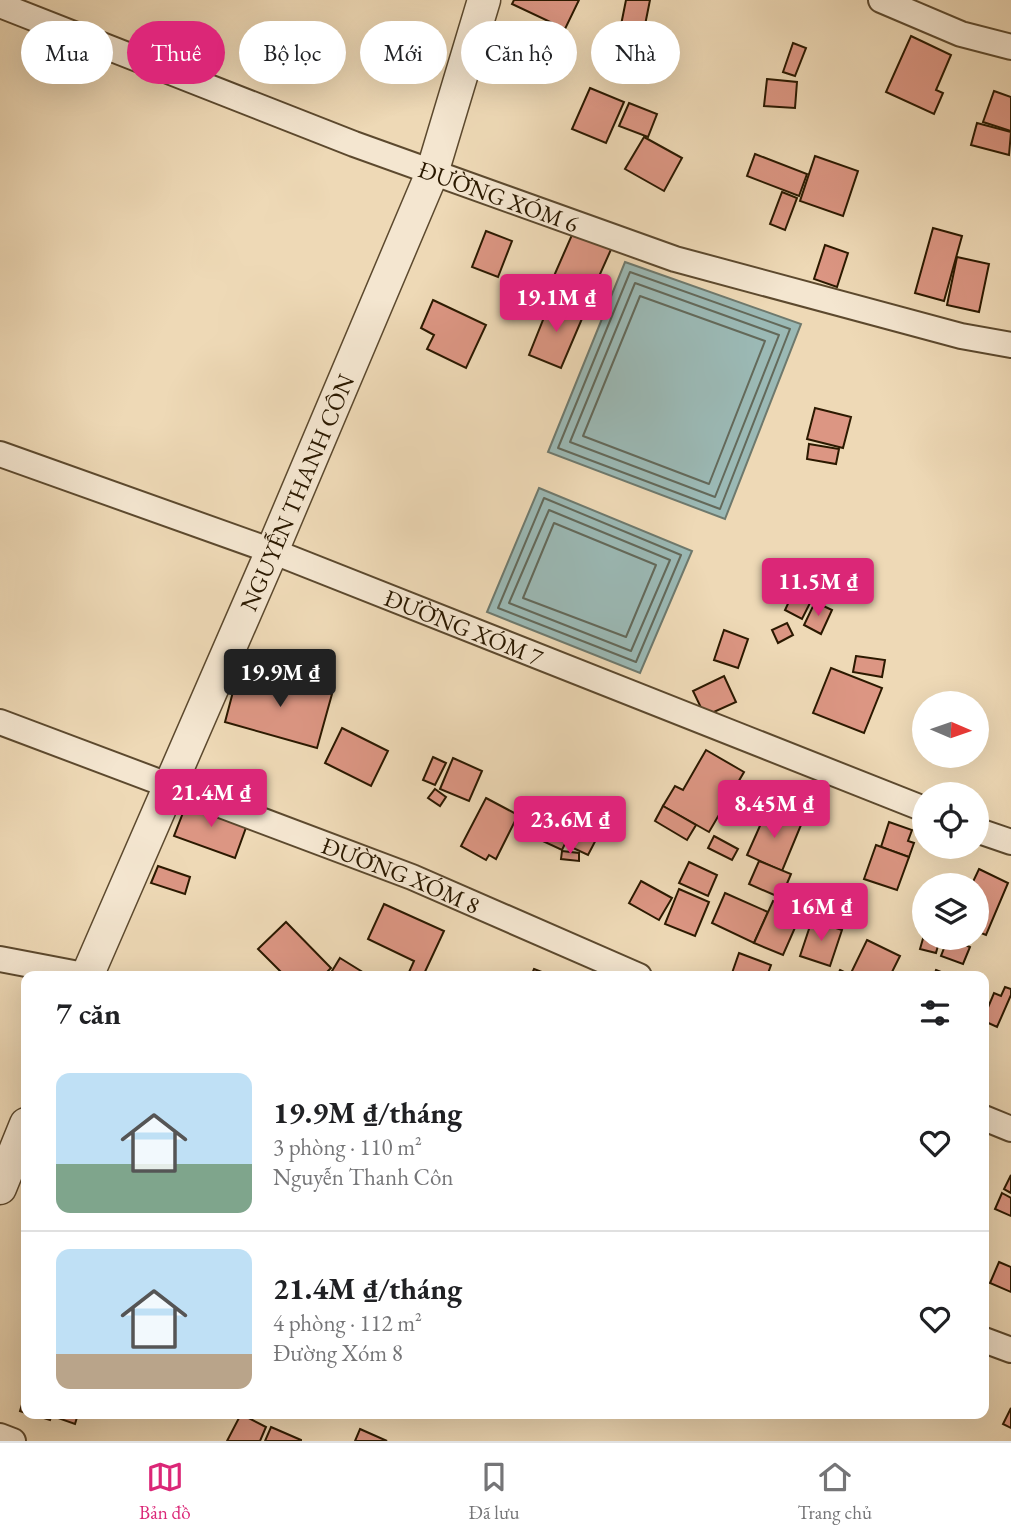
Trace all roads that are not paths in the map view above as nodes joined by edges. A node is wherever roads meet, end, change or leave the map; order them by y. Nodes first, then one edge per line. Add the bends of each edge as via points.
1 (484, 0) edge
2 (881, 0) edge
3 (0, 5) edge
4 (1011, 47) edge
5 (432, 173) junction
6 (1011, 345) edge
7 (0, 454) edge
8 (272, 551) junction
9 (0, 722) edge
10 (170, 785) junction
11 (912, 804) edge
12 (989, 834) edge
13 (1011, 842) edge
14 (0, 959) edge
15 (61, 971) edge
16 (89, 971) edge
17 (628, 971) edge
18 (989, 1120) edge
19 (1011, 1129) edge
20 (21, 1136) edge
21 (0, 1188) edge
22 (989, 1342) edge
23 (1011, 1350) edge
24 (0, 1436) edge
25 (13, 1441) edge

1 - 5 street, NGUYỄN THANH CÔN
2 - 4 street via 961,34
3 - 5 street, ĐƯỜNG XÓM 6
5 - 6 street, ĐƯỜNG XÓM 6 via 675,259 961,336
5 - 8 street, NGUYỄN THANH CÔN
7 - 8 street, ĐƯỜNG XÓM 7
8 - 10 street, NGUYỄN THANH CÔN
8 - 11 street, ĐƯỜNG XÓM 7
9 - 10 street, ĐƯỜNG XÓM 8
10 - 16 street, NGUYỄN THANH CÔN
10 - 17 street, ĐƯỜNG XÓM 8 via 412,877
12 - 13 street
14 - 15 street
18 - 19 street
20 - 21 street
22 - 23 street
24 - 25 street

